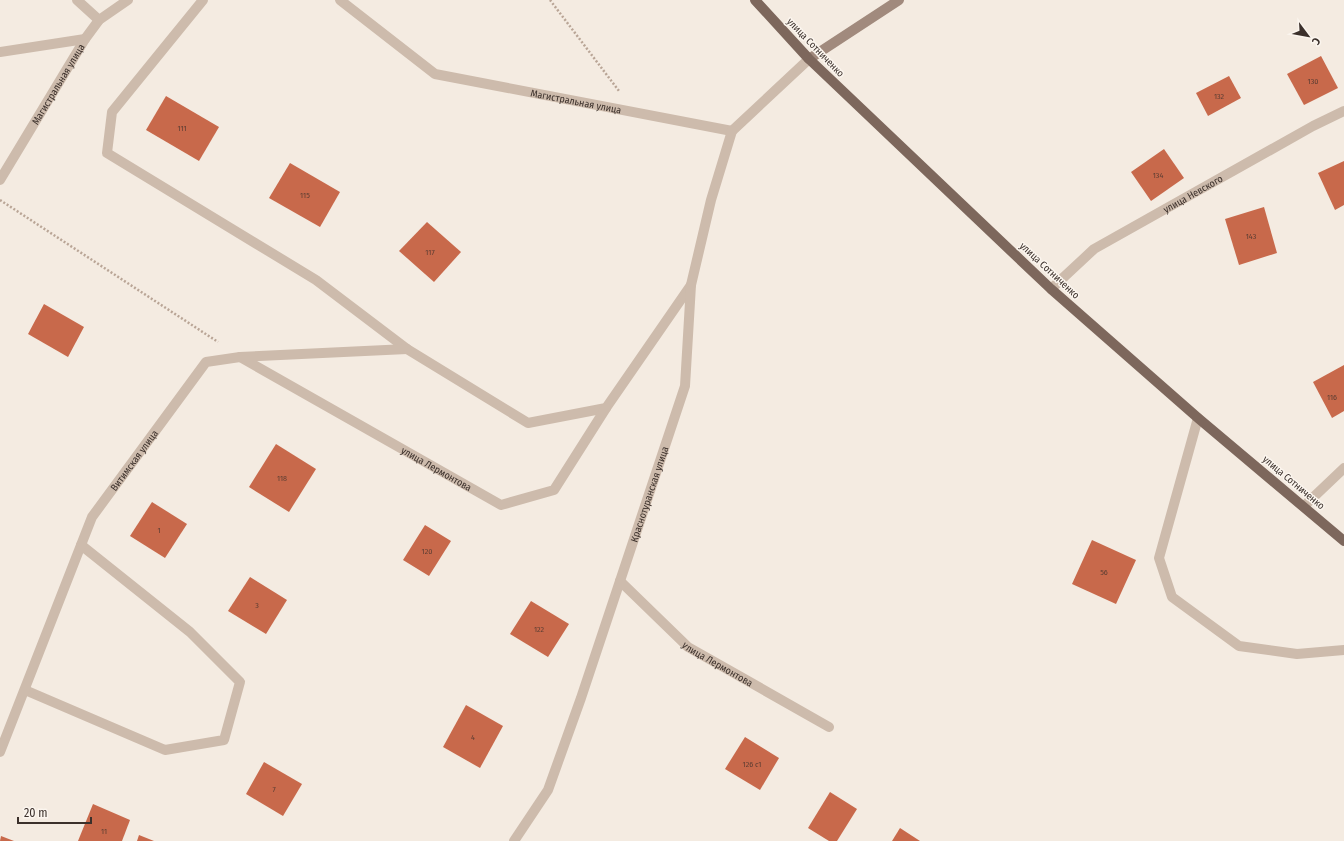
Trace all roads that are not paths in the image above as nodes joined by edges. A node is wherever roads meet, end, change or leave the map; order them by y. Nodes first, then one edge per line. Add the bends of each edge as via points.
1 (77, 0) edge
2 (128, 0) edge
3 (203, 0) edge
4 (340, 0) edge
5 (755, 0) edge
6 (895, 1) edge
7 (99, 20) junction
8 (85, 39) junction
9 (0, 52) edge
10 (809, 59) junction
11 (1344, 111) edge
12 (732, 131) junction
13 (0, 180) edge
14 (691, 285) junction
15 (1051, 289) junction
16 (407, 350) junction
17 (240, 357) junction
18 (606, 408) junction
19 (1198, 418) junction
20 (1344, 468) edge
21 (1304, 506) junction
22 (1344, 541) edge
23 (81, 545) junction
24 (620, 581) junction
25 (1344, 650) edge
26 (25, 690) junction
27 (829, 727) dead end
28 (0, 752) edge
29 (514, 841) edge

1 - 7 street
2 - 7 street, Магистральная улица
3 - 16 street via 112,112 107,153 316,280
4 - 12 street, Магистральная улица via 435,74
5 - 10 main road, улица Сотниченко
6 - 10 street
7 - 8 street, Магистральная улица
8 - 9 street
8 - 13 street, Магистральная улица
10 - 12 street
10 - 15 main road, улица Сотниченко
11 - 15 street, улица Невского via 1094,249
12 - 14 street, Краснотуранская улица via 711,200
14 - 18 street, улица Лермонтова
14 - 24 street, Краснотуранская улица via 685,386
15 - 19 main road, улица Сотниченко
16 - 17 street, Витимская улица
16 - 18 street via 528,423
17 - 18 street, улица Лермонтова via 501,505 554,490
17 - 23 street, Витимская улица via 206,362 92,517
19 - 21 main road, улица Сотниченко
19 - 25 street via 1159,558 1172,597 1240,646 1297,654
20 - 21 street
21 - 22 main road, улица Сотниченко
23 - 26 street, Витимская улица
23 - 26 street via 190,632 240,682 224,740 165,750
24 - 27 street, улица Лермонтова via 688,647
24 - 29 street, Краснотуранская улица via 548,790
26 - 28 street, Витимская улица

